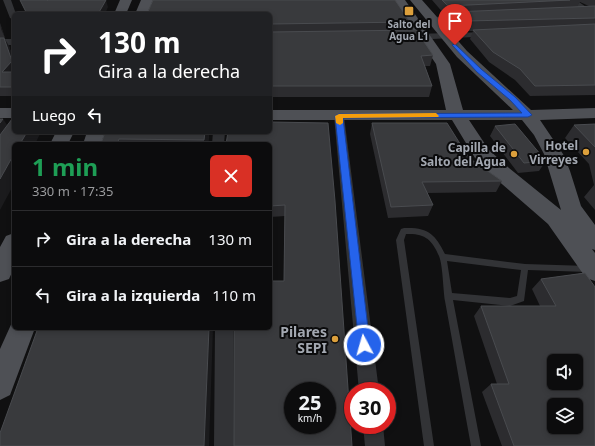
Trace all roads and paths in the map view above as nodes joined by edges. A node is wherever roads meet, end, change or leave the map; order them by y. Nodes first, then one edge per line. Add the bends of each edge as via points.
1 (7, 0) edge
2 (126, 0) edge
3 (147, 0) edge
4 (399, 0) edge
5 (416, 0) edge
6 (571, 0) edge
7 (121, 12) edge
8 (142, 12) edge
9 (12, 13) edge
10 (573, 13) edge
11 (593, 14) edge
12 (479, 17) edge
13 (432, 19) junction
14 (501, 34) edge
15 (426, 36) junction
16 (446, 36) junction
17 (402, 37) edge
18 (0, 42) edge
19 (12, 42) edge
20 (0, 113) edge
21 (12, 113) edge
22 (595, 113) edge
23 (272, 115) edge
24 (457, 115) junction
25 (528, 115) junction
26 (339, 116) junction
27 (595, 241) edge
28 (12, 246) edge
29 (443, 257) junction
30 (525, 267) junction
31 (595, 270) edge
32 (0, 272) edge
33 (448, 296) junction
34 (21, 330) edge
35 (224, 330) edge
36 (368, 382) edge
37 (0, 385) edge
38 (374, 434) edge
39 (224, 446) edge
40 (376, 446) edge
41 (429, 446) edge
42 (476, 446) edge

1 - 9 street
2 - 7 main road
3 - 8 main road
4 - 15 main road
5 - 13 main road
6 - 11 street
10 - 11 street
12 - 13 street
13 - 16 main road
14 - 16 street
15 - 16 street
15 - 17 street
15 - 24 main road via 443,64 449,96
16 - 25 main road via 479,71
18 - 19 street
20 - 21 main road
22 - 25 main road
23 - 26 main road
24 - 25 main road
24 - 26 main road
24 - 31 main road via 482,154 551,213
25 - 27 main road via 553,155 573,211
26 - 36 street
28 - 32 main road
29 - 30 lane
29 - 33 lane
29 - 41 lane via 433,237 416,230 404,231 400,240
30 - 31 lane
30 - 33 lane via 521,298 510,302
33 - 42 lane
34 - 37 main road
35 - 39 street
38 - 40 street

